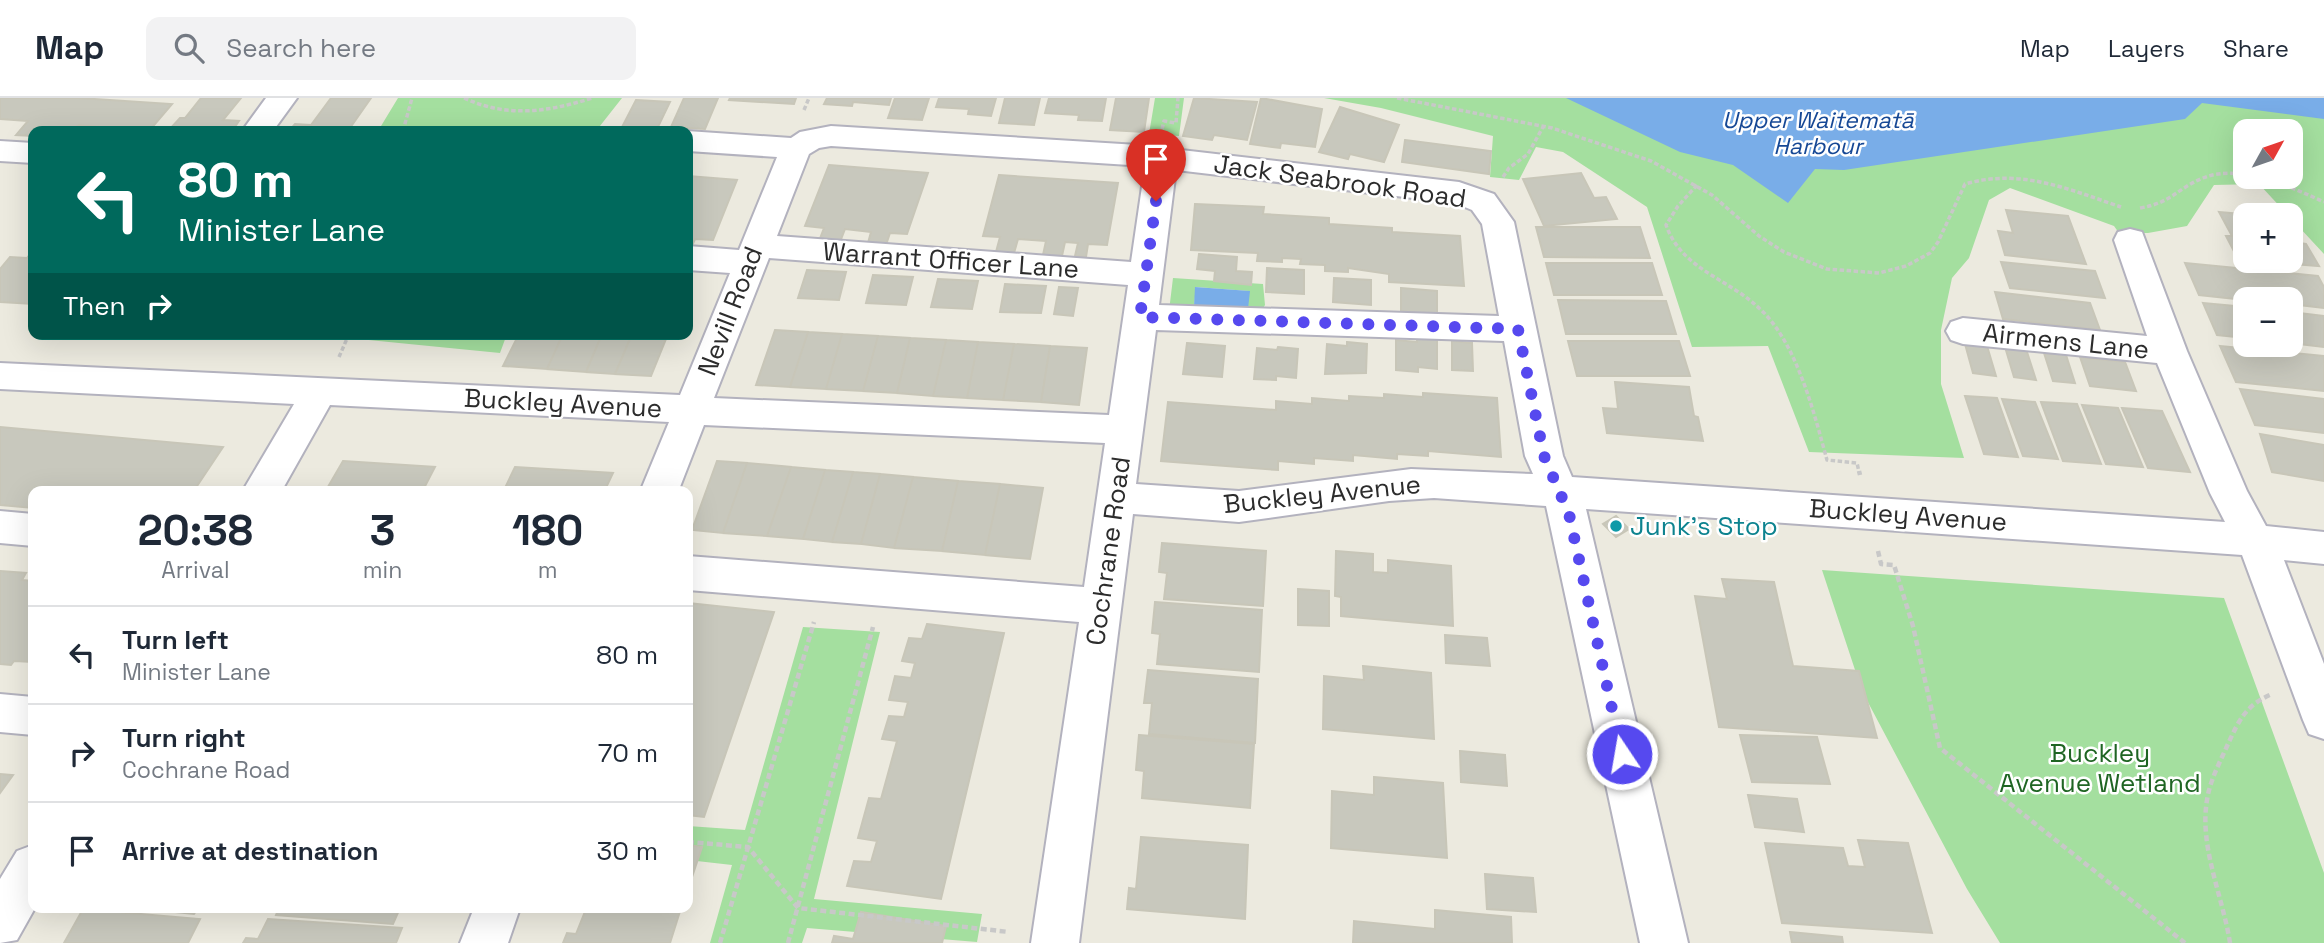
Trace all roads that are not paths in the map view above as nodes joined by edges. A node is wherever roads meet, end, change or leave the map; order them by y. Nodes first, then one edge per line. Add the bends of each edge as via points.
1 (282, 98) edge
2 (261, 126) edge
3 (693, 141) edge
4 (803, 144) junction
5 (1161, 147) junction
6 (0, 151) edge
7 (28, 153) edge
8 (2130, 240) dead end
9 (752, 255) junction
10 (693, 258) edge
11 (1146, 275) junction
12 (1140, 317) junction
13 (1518, 329) junction
14 (1963, 331) dead end
15 (2170, 351) junction
16 (0, 376) edge
17 (329, 377) junction
18 (690, 409) junction
19 (1125, 430) junction
20 (265, 486) edge
21 (661, 486) edge
22 (1559, 490) junction
23 (1116, 497) junction
24 (0, 527) edge
25 (28, 530) edge
26 (2252, 539) junction
27 (2324, 548) edge
28 (693, 573) edge
29 (1100, 606) junction
30 (0, 713) edge
31 (28, 716) edge
32 (2324, 720) edge
33 (28, 875) edge
34 (495, 913) edge
35 (0, 923) edge
36 (484, 943) edge
37 (1055, 943) edge
38 (1664, 943) edge

1 - 2 street
3 - 4 street, Jack Seabrook Road
4 - 5 street, Jack Seabrook Road via 831,136
4 - 9 street, Nevill Road
5 - 11 street, Cochrane Road
5 - 13 street, Jack Seabrook Road via 1459,193 1483,202 1494,195
6 - 7 street
8 - 15 street, Airmens Lane
9 - 10 street, Warrant Officer Lane
9 - 11 street, Warrant Officer Lane
9 - 18 street, Nevill Road
11 - 12 street, Cochrane Road
12 - 13 street
12 - 19 street, Cochrane Road
13 - 22 street via 1544,456
14 - 15 street, Airmens Lane
15 - 26 street, Airmens Lane
16 - 17 street, Buckley Avenue
17 - 18 street, Buckley Avenue
17 - 20 street
18 - 19 street, Buckley Avenue
18 - 21 street, Nevill Road
19 - 23 street, Cochrane Road
22 - 23 street, Buckley Avenue via 1407,483 1222,507
22 - 26 street, Buckley Avenue
22 - 38 street via 1569,514
23 - 29 street, Cochrane Road
24 - 25 street
26 - 27 street, Buckley Avenue
26 - 32 street, Airmens Lane via 2267,566
28 - 29 street
29 - 37 street, Cochrane Road
30 - 31 street
33 - 35 street
34 - 36 street

